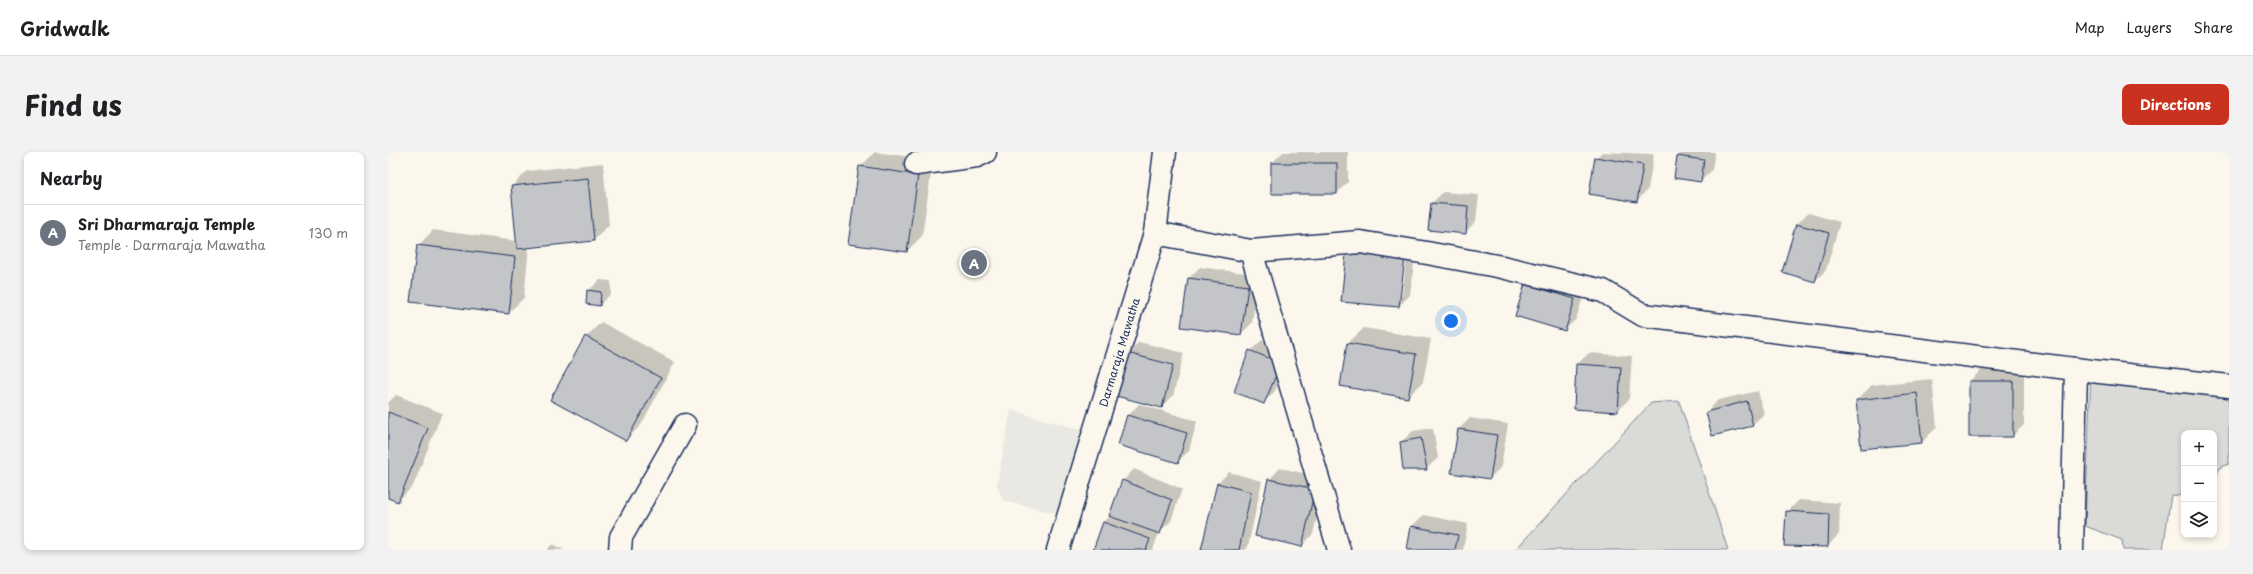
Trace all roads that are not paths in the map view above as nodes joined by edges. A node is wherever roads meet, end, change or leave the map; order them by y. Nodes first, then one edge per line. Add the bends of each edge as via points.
1 (985, 152) edge
2 (1166, 152) edge
3 (916, 164) dead end
4 (1155, 233) junction
5 (1251, 251) junction
6 (2076, 370) junction
7 (2229, 386) edge
8 (685, 425) dead end
9 (620, 550) edge
10 (1058, 550) edge
11 (1339, 550) edge
12 (2072, 550) edge

1 - 3 street via 977,156
2 - 4 street, Darmaraja Mawatha
4 - 5 street
4 - 10 street, Darmaraja Mawatha
5 - 6 street via 1360,242 1495,266 1603,291 1643,315
5 - 11 street
6 - 7 street
6 - 12 street
8 - 9 street via 621,537

